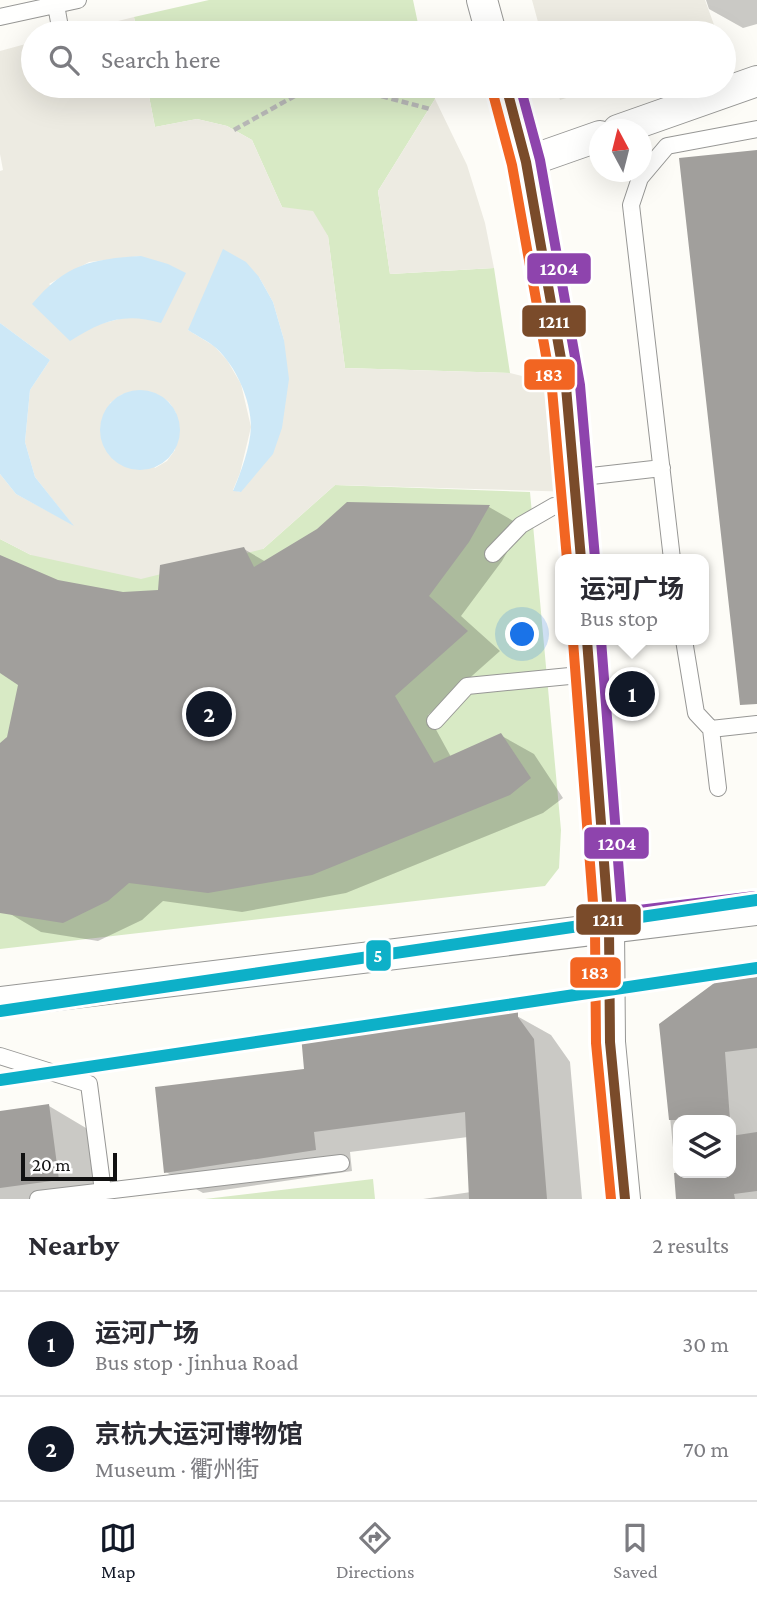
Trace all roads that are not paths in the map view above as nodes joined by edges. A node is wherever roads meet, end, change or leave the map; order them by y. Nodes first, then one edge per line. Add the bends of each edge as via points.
1 (78, 0) edge
2 (482, 0) edge
3 (56, 5) junction
4 (0, 17) edge
5 (59, 21) edge
6 (488, 21) edge
7 (757, 81) edge
8 (736, 88) edge
9 (509, 98) edge
10 (709, 98) edge
11 (649, 119) edge
12 (757, 129) edge
13 (589, 140) edge
14 (526, 162) junction
15 (662, 468) junction
16 (576, 491) junction
17 (493, 554) dead end
18 (581, 554) edge
19 (671, 554) edge
20 (587, 645) edge
21 (685, 645) edge
22 (590, 674) junction
23 (435, 722) dead end
24 (757, 724) edge
25 (711, 729) junction
26 (718, 788) dead end
27 (757, 910) edge
28 (609, 928) junction
29 (0, 1002) edge
30 (0, 1056) edge
31 (341, 1163) dead end
32 (103, 1191) junction
33 (38, 1199) edge
34 (625, 1199) edge

1 - 3 lane
2 - 6 street
3 - 4 lane
3 - 5 lane
7 - 8 street
9 - 14 street
10 - 11 street
12 - 15 lane via 667,146 640,178 631,205
13 - 14 street
14 - 16 street via 566,387
15 - 16 lane
15 - 19 lane
16 - 17 lane via 521,524
16 - 18 street
20 - 22 street
21 - 25 lane via 696,713
22 - 23 lane via 467,686
22 - 28 street
24 - 25 lane
25 - 26 lane
27 - 28 street
28 - 29 street
28 - 34 street via 610,1042
30 - 32 lane via 89,1084
31 - 32 lane
32 - 33 lane

